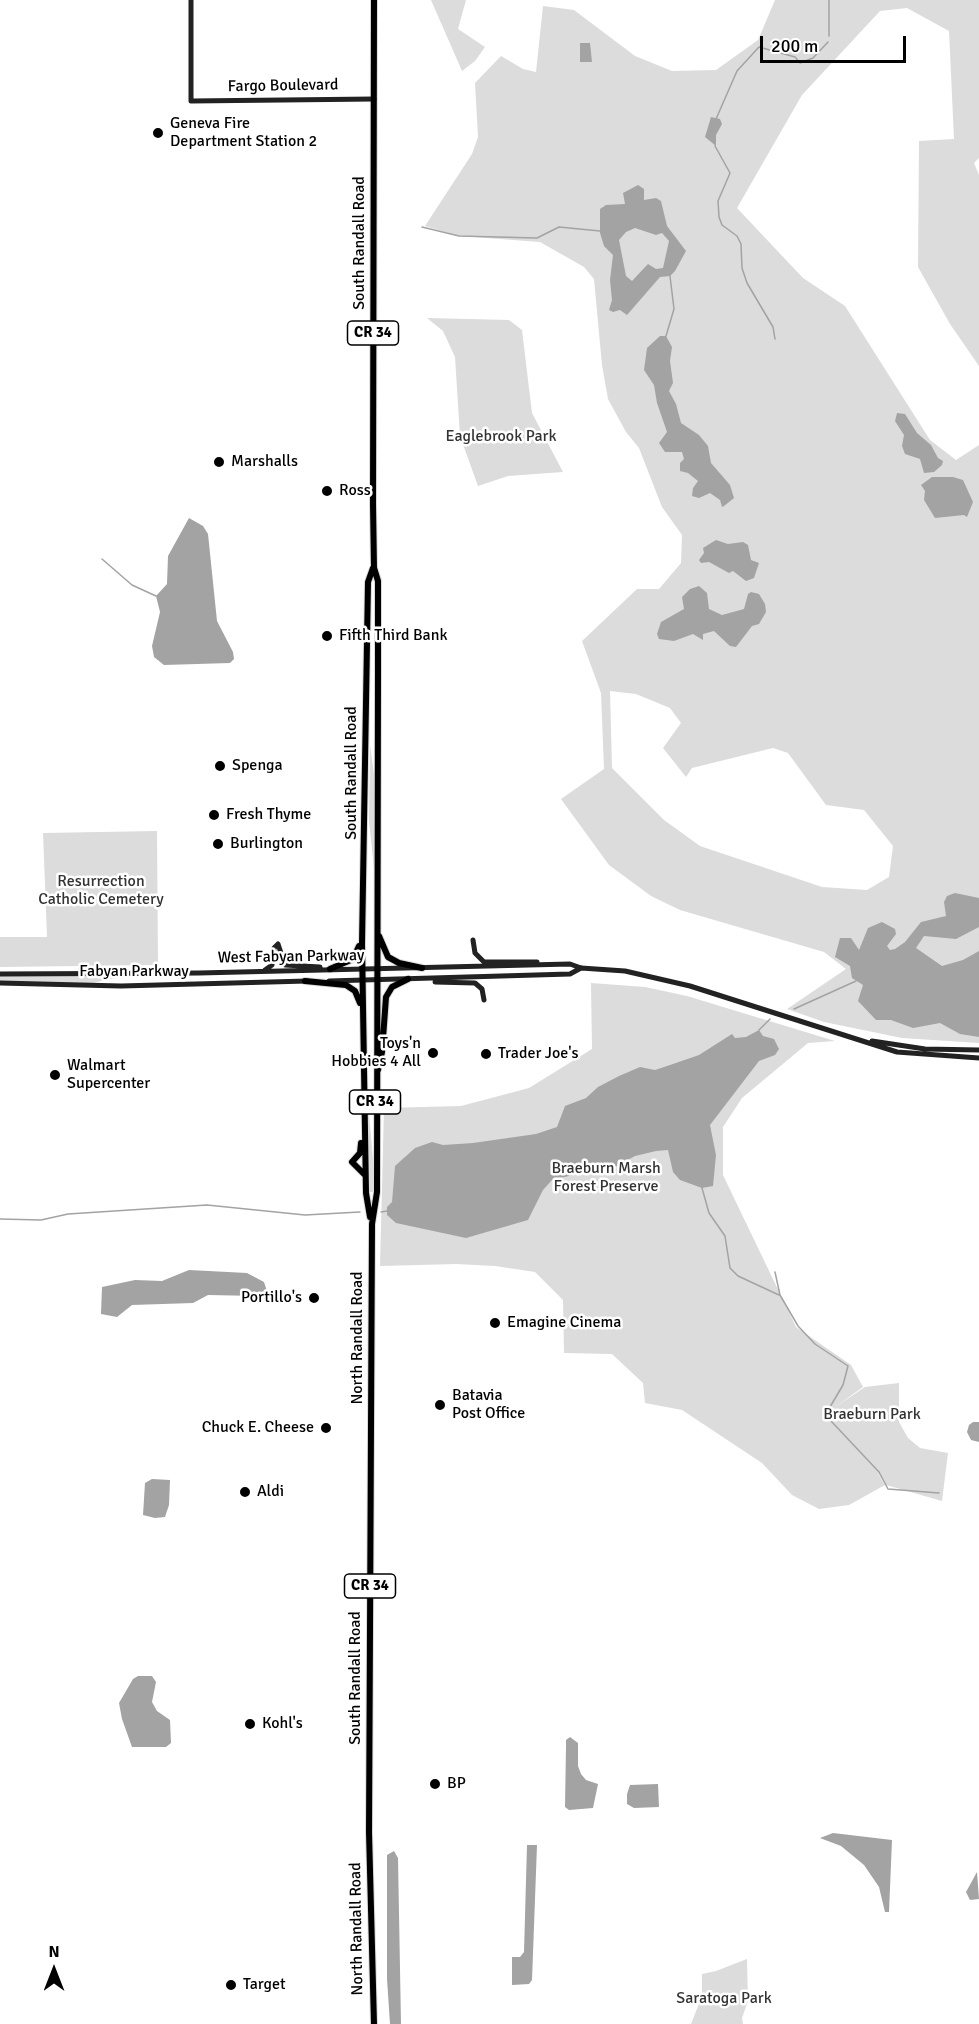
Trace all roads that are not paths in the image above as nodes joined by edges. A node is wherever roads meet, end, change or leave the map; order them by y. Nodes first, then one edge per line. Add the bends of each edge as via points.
1 (191, 0) edge
2 (374, 0) edge
3 (374, 99) junction
4 (374, 568) junction
5 (364, 910) junction
6 (377, 930) junction
7 (473, 940) dead end
8 (548, 964) junction
9 (362, 968) junction
10 (377, 968) junction
11 (422, 968) junction
12 (581, 968) junction
13 (330, 969) junction
14 (264, 971) junction
15 (0, 974) edge
16 (418, 979) junction
17 (362, 980) junction
18 (377, 980) junction
19 (408, 980) junction
20 (305, 981) junction
21 (0, 983) edge
22 (484, 1000) dead end
23 (362, 1010) junction
24 (850, 1038) junction
25 (979, 1050) edge
26 (979, 1058) edge
27 (375, 1083) junction
28 (364, 1098) junction
29 (366, 1175) junction
30 (372, 1224) junction
31 (370, 1451) joint
32 (369, 1832) joint
33 (375, 2024) edge

1 - 3 main road, Fargo Boulevard via 191,101
2 - 3 main road, CR 34
3 - 4 main road, South Randall Road / CR 34
4 - 5 main road, South Randall Road / CR 34 via 368,582
4 - 6 main road, South Randall Road / CR 34 via 378,592
5 - 9 main road, South Randall Road / CR 34
5 - 13 main road via 357,955
6 - 10 main road, South Randall Road / CR 34
6 - 11 main road via 388,957
7 - 8 main road via 475,953 484,962
8 - 11 main road, West Fabyan Parkway
8 - 12 main road, West Fabyan Parkway
9 - 10 main road, West Fabyan Parkway
9 - 13 main road, West Fabyan Parkway
9 - 17 main road, South Randall Road / CR 34
10 - 11 main road, West Fabyan Parkway
10 - 18 main road, South Randall Road / CR 34
12 - 16 main road, West Fabyan Parkway via 570,974
12 - 24 main road, West Fabyan Parkway via 625,971 690,986
13 - 14 main road, West Fabyan Parkway
13 - 14 main road via 285,965 278,944 272,965
14 - 15 main road, West Fabyan Parkway
16 - 19 main road, West Fabyan Parkway
16 - 22 main road via 475,983 482,989
17 - 18 main road, Fabyan Parkway
17 - 20 main road, Fabyan Parkway
17 - 23 main road, North Randall Road / CR 34
18 - 19 main road, West Fabyan Parkway
18 - 27 main road, North Randall Road / CR 34
19 - 27 main road via 392,987 386,997 382,1052
20 - 21 main road, Fabyan Parkway via 121,986
20 - 23 main road via 350,987
23 - 28 main road, North Randall Road / CR 34
24 - 25 main road, West Fabyan Parkway via 925,1049
24 - 26 main road, West Fabyan Parkway via 897,1052
27 - 30 main road, North Randall Road / CR 34 via 377,1192
28 - 29 main road, North Randall Road / CR 34
28 - 29 main road via 360,1153 352,1162
29 - 30 main road, North Randall Road / CR 34
30 - 31 main road, North Randall Road / CR 34
31 - 32 main road, South Randall Road / CR 34
32 - 33 main road, North Randall Road / CR 34

